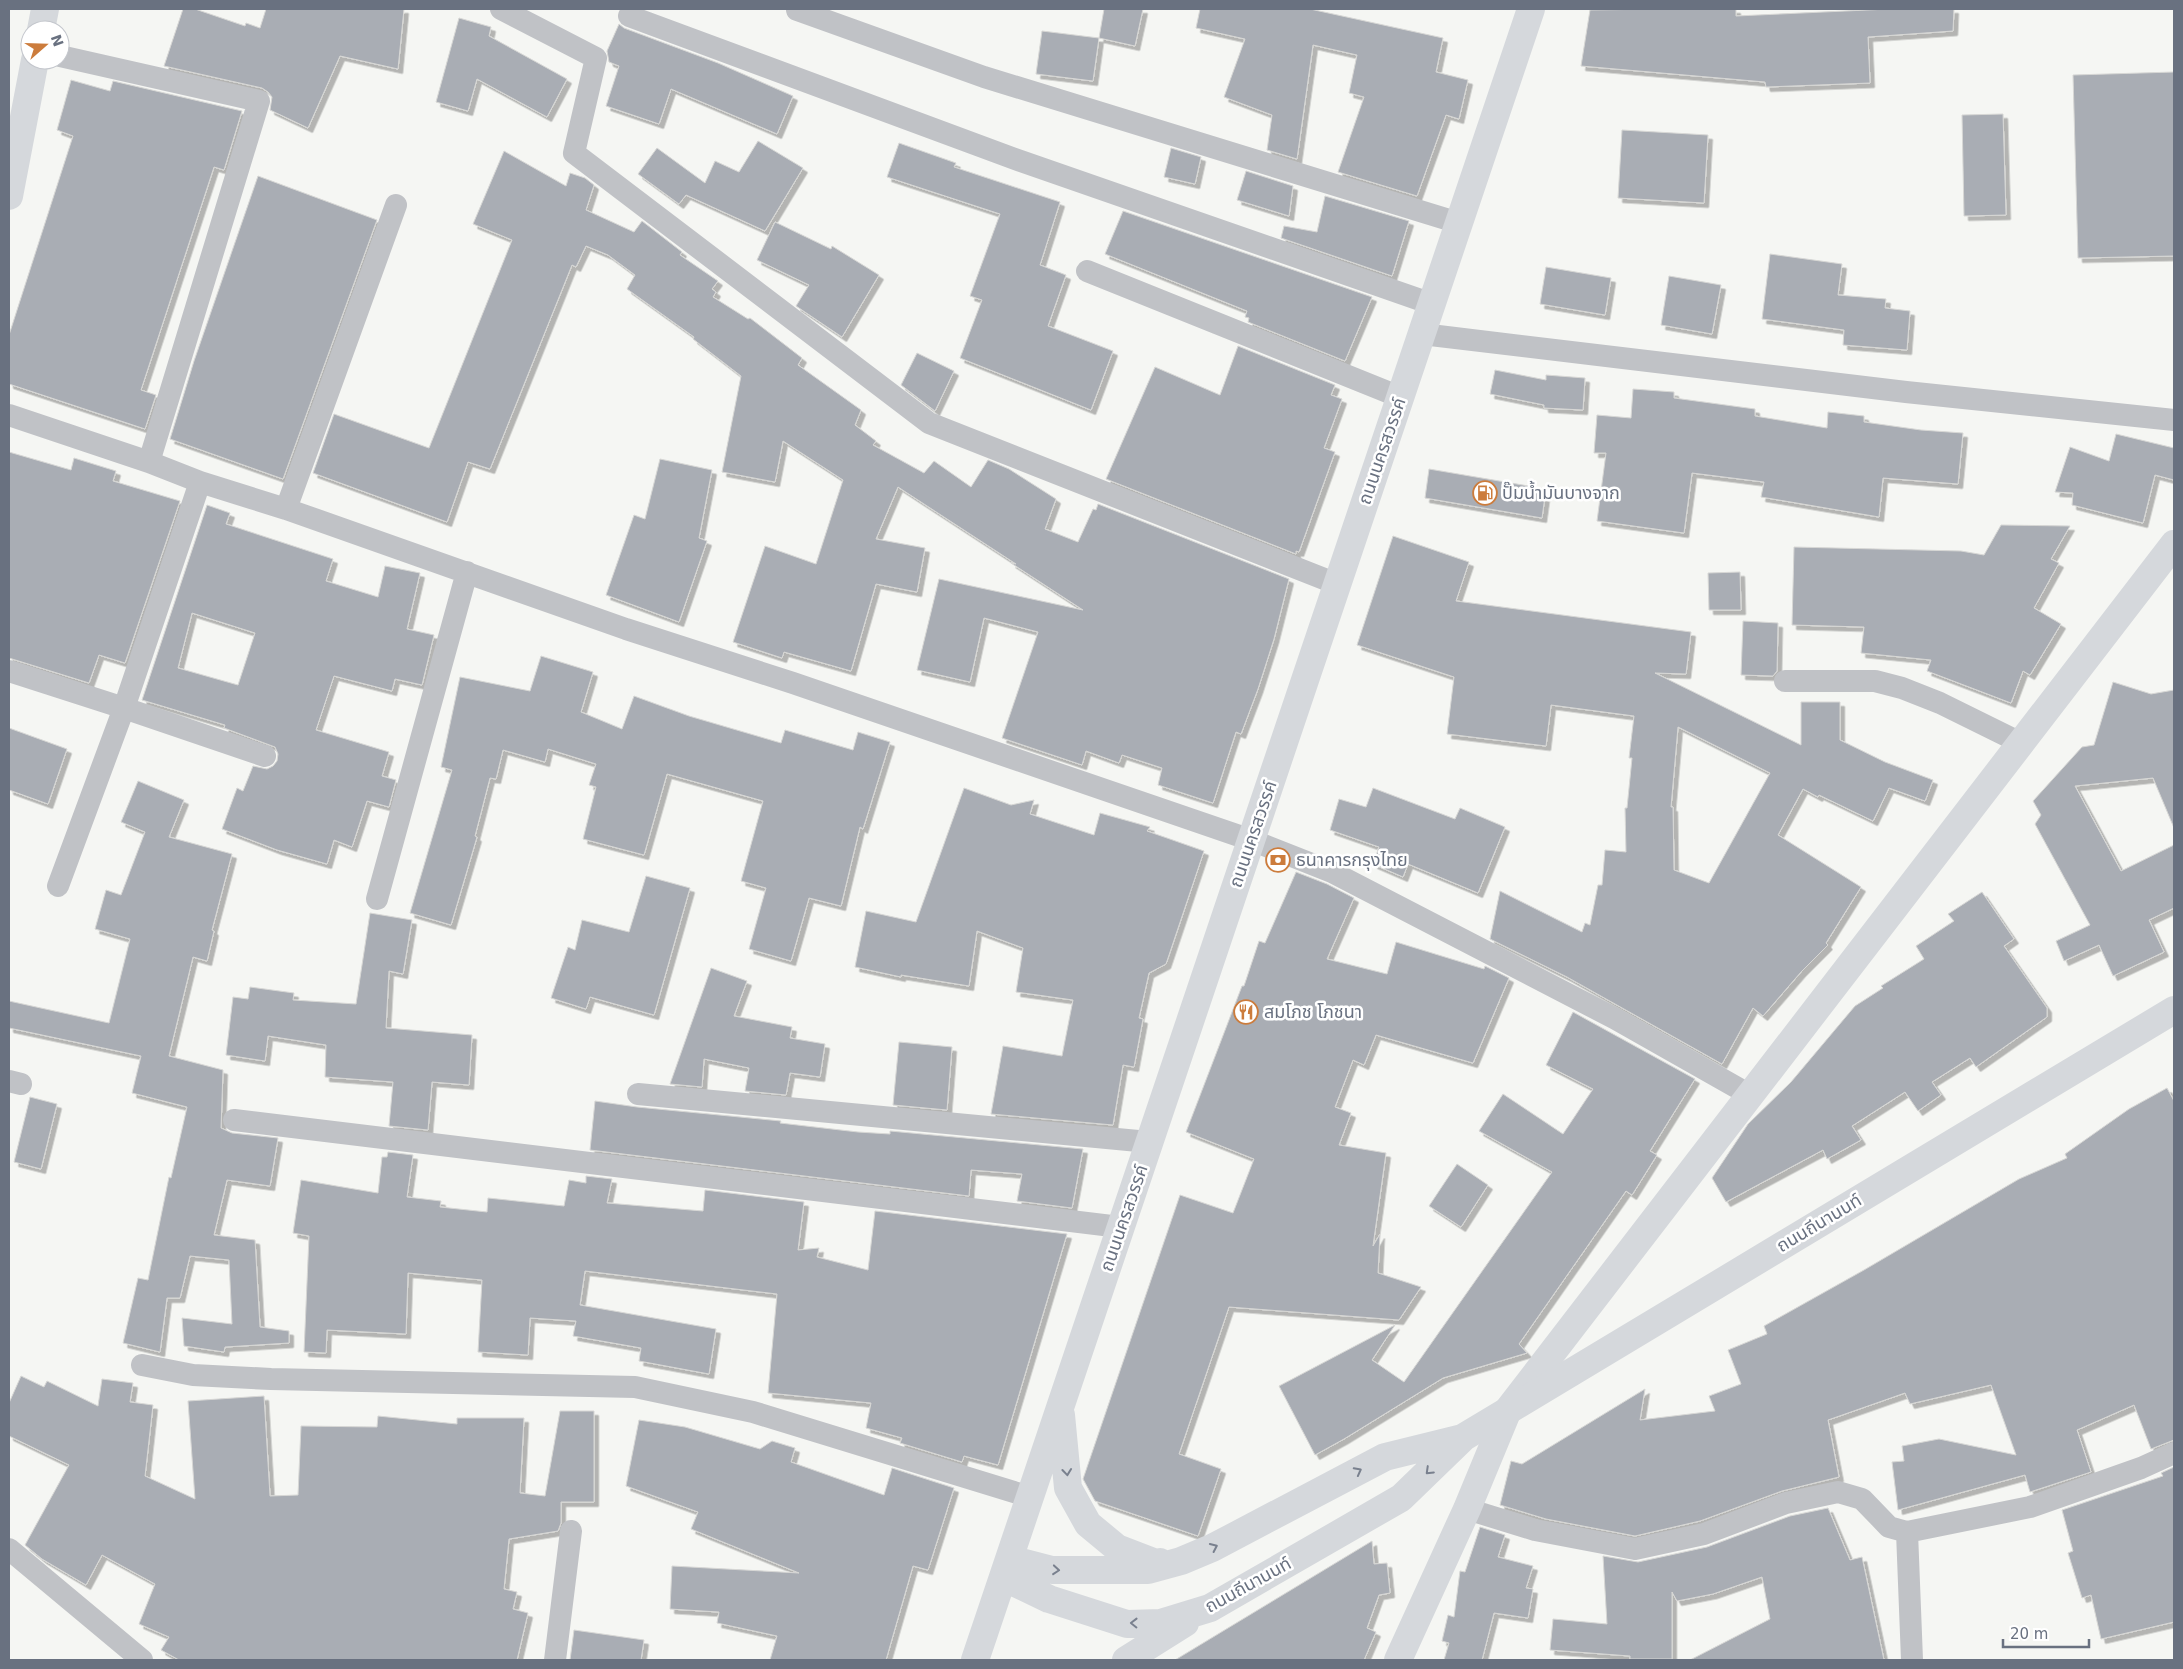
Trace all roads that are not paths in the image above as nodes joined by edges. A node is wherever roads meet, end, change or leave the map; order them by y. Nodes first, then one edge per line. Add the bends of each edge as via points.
1 (502, 9) edge
2 (1531, 9) edge
3 (797, 10) dead end
4 (629, 16) dead end
5 (70, 58) edge
6 (33, 70) edge
7 (9, 193) edge
8 (396, 206) dead end
9 (1459, 223) junction
10 (1087, 271) dead end
11 (1432, 304) junction
12 (1422, 334) junction
13 (1400, 397) junction
14 (9, 415) edge
15 (2174, 420) edge
16 (149, 462) junction
17 (200, 482) junction
18 (286, 508) junction
19 (2174, 544) edge
20 (467, 572) junction
21 (1337, 584) junction
22 (9, 671) edge
23 (1785, 681) dead end
24 (124, 708) junction
25 (2021, 743) junction
26 (265, 756) dead end
27 (1251, 840) junction
28 (58, 886) dead end
29 (377, 899) dead end
30 (2174, 1010) edge
31 (638, 1094) dead end
32 (1750, 1095) junction
33 (234, 1120) dead end
34 (1149, 1142) junction
35 (1120, 1227) junction
36 (142, 1365) dead end
37 (1060, 1406) junction
38 (1508, 1410) junction
39 (1464, 1437) junction
40 (2174, 1453) edge
41 (1030, 1497) junction
42 (1466, 1509) junction
43 (571, 1530) dead end
44 (1907, 1532) junction
45 (9, 1549) edge
46 (1181, 1561) junction
47 (1006, 1568) junction
48 (1210, 1608) junction
49 (142, 1660) edge
50 (555, 1660) edge
51 (974, 1660) edge
52 (1126, 1660) edge
53 (1398, 1660) edge
54 (1912, 1660) edge

1 - 21 street via 596,58 574,153 929,423
2 - 9 main road, ถนนนครสวรรค์
3 - 9 street via 984,77
4 - 11 street via 1014,159
5 - 16 street via 259,101
6 - 7 main road
8 - 18 street
9 - 11 main road, ถนนนครสวรรค์
10 - 13 street
11 - 12 main road, ถนนนครสวรรค์
12 - 13 main road, ถนนนครสวรรค์
12 - 15 street via 1906,392
13 - 21 main road, ถนนนครสวรรค์
14 - 16 street
16 - 17 street
17 - 18 street
17 - 24 street
18 - 20 street
19 - 25 main road
20 - 27 street via 626,629
20 - 29 street
21 - 27 main road, ถนนนครสวรรค์
22 - 24 street
23 - 25 street via 1875,681 1902,688
24 - 26 street
24 - 28 street
25 - 32 main road
27 - 32 street via 1332,872 1614,1018
27 - 34 main road, ถนนนครสวรรค์
30 - 38 main road, ถนนถีนานนท์
31 - 34 street
32 - 38 main road
33 - 35 street
34 - 35 main road, ถนนนครสวรรค์
35 - 37 main road, ถนนนครสวรรค์
36 - 41 street via 193,1375 271,1379 636,1387 753,1412
37 - 41 main road, ถนนนครสวรรค์
37 -> 46 main road via 1068,1488 1088,1524 1117,1548 1156,1563
38 - 39 main road, ถนนถีนานนท์
38 - 42 main road
46 -> 39 main road, ถนนถีนานนท์ via 1230,1539 1385,1457
39 -> 48 main road, ถนนถีนานนท์ via 1401,1498
40 - 44 street via 2030,1507
41 - 47 main road, ถนนนครสวรรค์
42 - 44 street via 1535,1530 1635,1549 1704,1534 1786,1503 1838,1492 1862,1498 1889,1527
42 - 53 main road
43 - 50 street
44 - 54 street
45 - 49 street
47 -> 46 main road, ถนนถีนานนท์ via 1148,1570
48 -> 47 main road, ถนนถีนานนท์ via 1161,1623 1127,1624 1049,1599
47 - 51 main road, ถนนนครสวรรค์
48 - 52 main road

